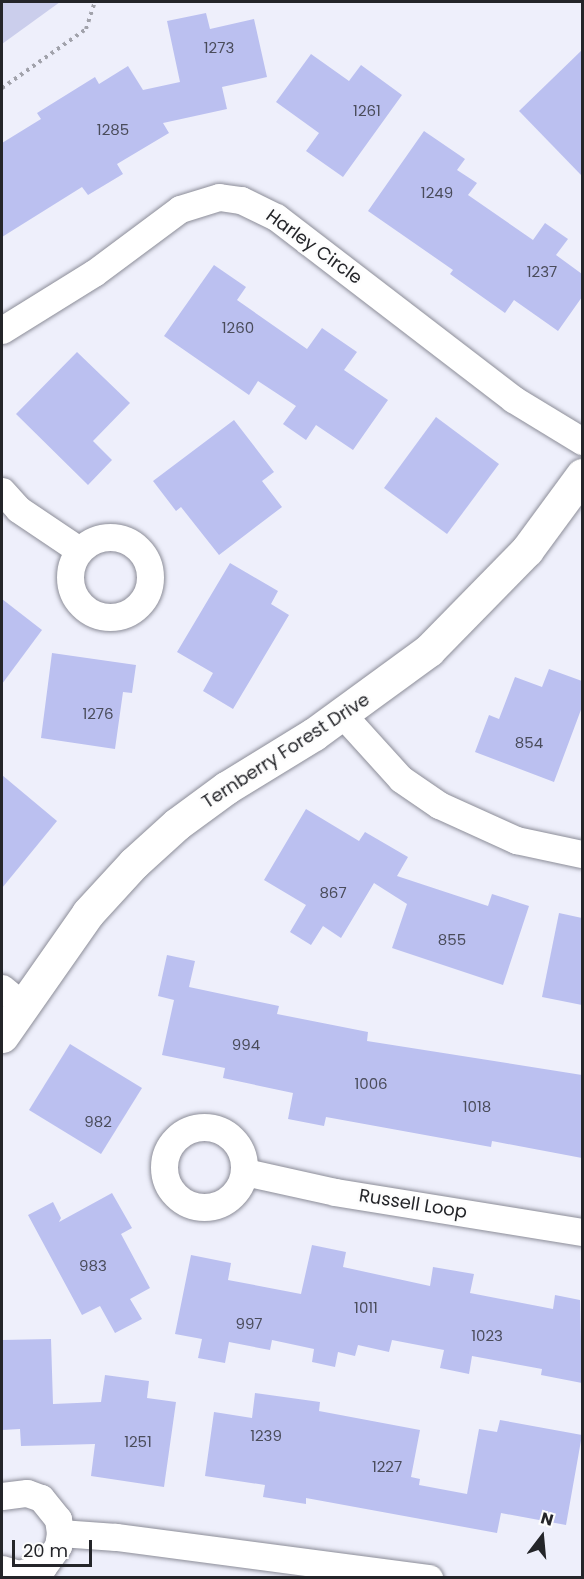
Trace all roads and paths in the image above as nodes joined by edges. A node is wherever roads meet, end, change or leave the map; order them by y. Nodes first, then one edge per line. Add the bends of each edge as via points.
1 (95, 2) edge
2 (2, 87) edge
3 (2, 330) edge
4 (582, 441) edge
5 (582, 475) edge
6 (2, 491) edge
7 (79, 550) dead end
8 (343, 715) junction
9 (582, 854) edge
10 (12, 997) edge
11 (2, 1036) edge
12 (245, 1172) dead end
13 (582, 1232) edge
14 (2, 1496) edge
15 (60, 1533) junction
16 (2, 1569) edge
17 (429, 1578) edge

1 - 2 path via 86,29
3 - 4 street, Harley Circle via 94,273 180,208 219,197 241,200 276,217 513,399
5 - 8 street, Ternberry Forest Drive via 527,550 483,598 429,650
6 - 7 street via 18,509
8 - 9 street via 401,779 439,804 516,840
8 - 10 street, Ternberry Forest Drive via 226,788 177,824
10 - 11 street, Ternberry Forest Drive
12 - 13 street, Russell Loop via 335,1192
14 - 15 street via 27,1492 41,1498 58,1519
15 - 16 street via 58,1546 43,1567 18,1574
15 - 17 street

